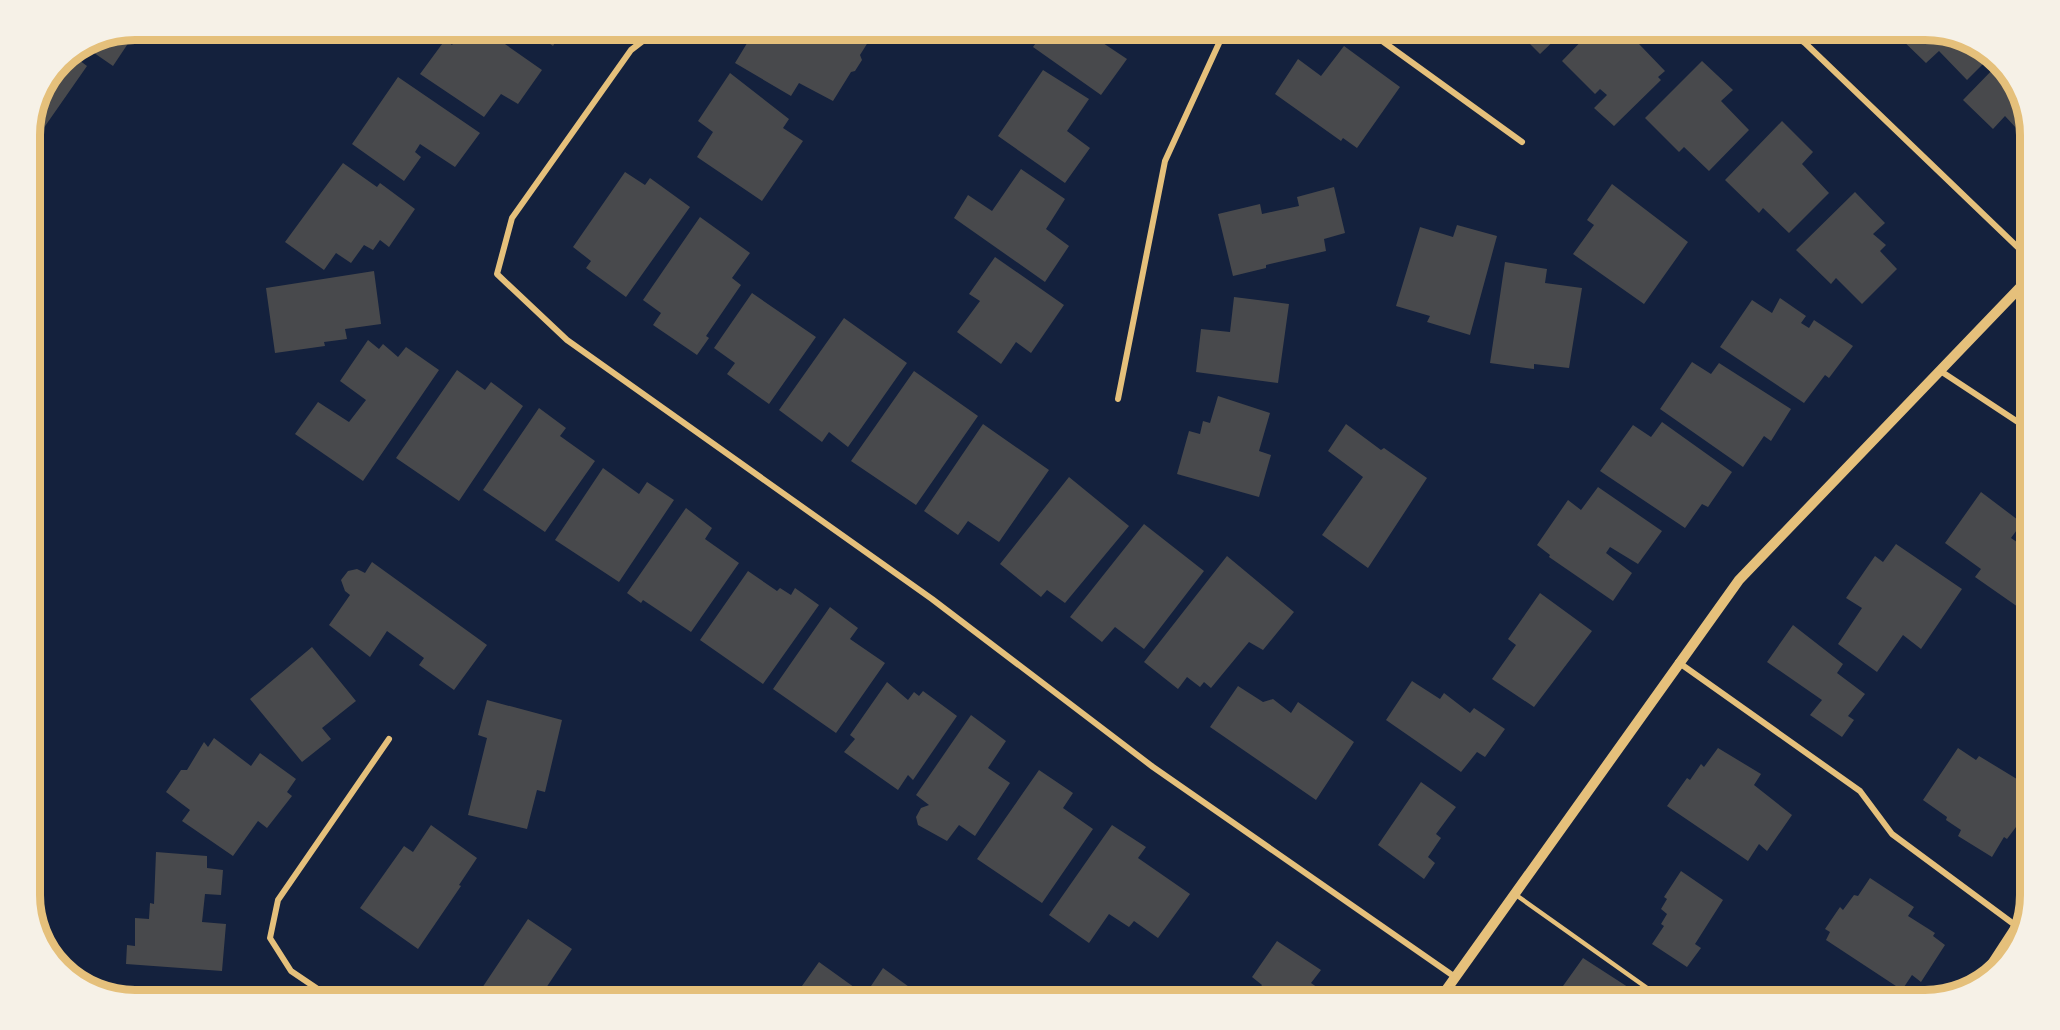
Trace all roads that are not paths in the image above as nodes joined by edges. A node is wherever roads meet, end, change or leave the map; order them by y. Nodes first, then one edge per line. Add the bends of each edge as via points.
1 (644, 40) edge
2 (1222, 40) edge
3 (1381, 40) edge
4 (1801, 40) edge
5 (1522, 142) dead end
6 (2019, 249) edge
7 (2019, 288) edge
8 (1939, 370) junction
9 (1118, 399) dead end
10 (2019, 423) edge
11 (1678, 662) junction
12 (389, 739) dead end
13 (1513, 894) junction
14 (2014, 924) edge
15 (2013, 928) edge
16 (1991, 962) edge
17 (1455, 976) junction
18 (319, 990) edge
19 (1445, 990) edge
20 (1650, 990) edge

1 - 17 street via 631,50 512,218 497,274 567,340 932,599 1153,767
2 - 9 street via 1165,161
3 - 5 street
4 - 6 street
7 - 8 street
8 - 10 street
8 - 11 street via 1738,580
11 - 13 street
11 - 14 street via 1860,791 1892,834
12 - 18 street via 278,900 270,938 291,971
13 - 17 street
13 - 20 lane
15 - 16 street
17 - 19 street

